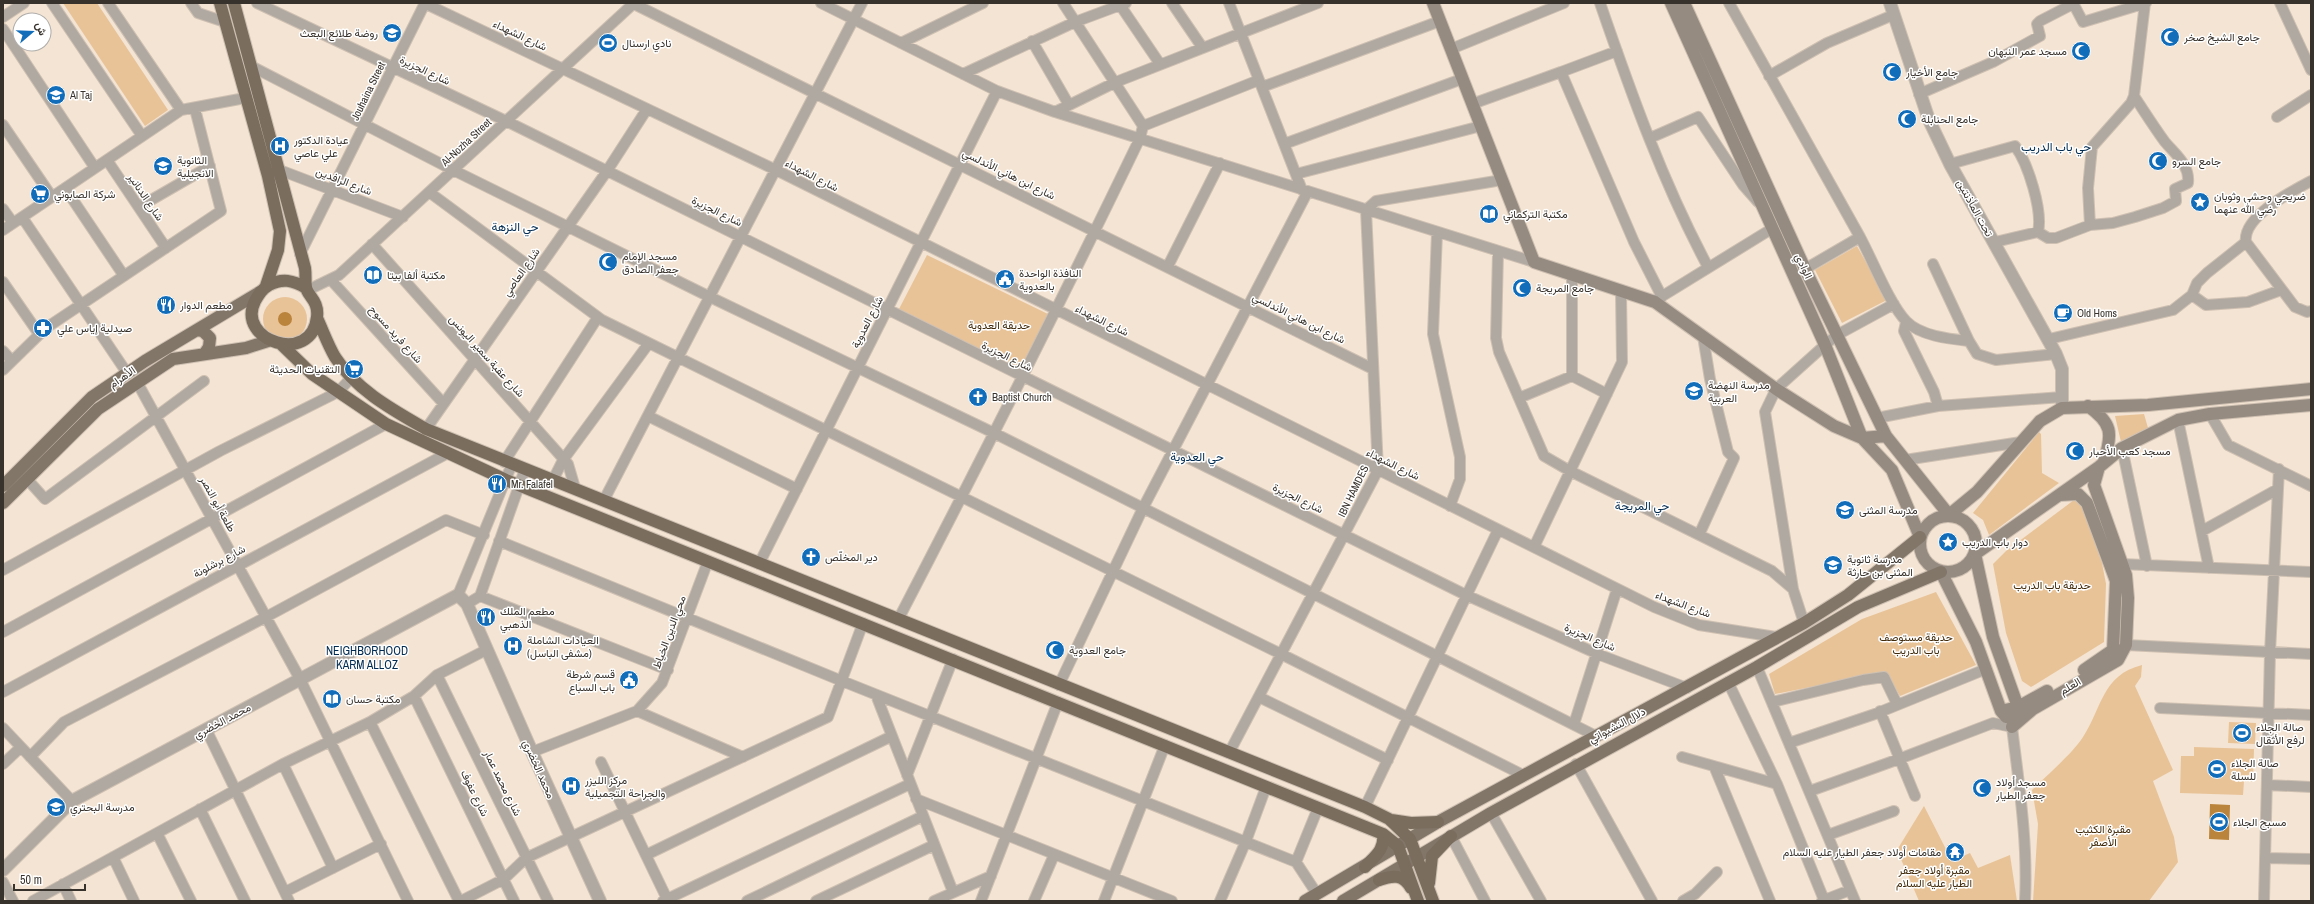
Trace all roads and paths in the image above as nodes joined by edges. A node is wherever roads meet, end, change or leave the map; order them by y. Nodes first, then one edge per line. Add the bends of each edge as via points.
1 (24, 3) edge
2 (52, 3) edge
3 (108, 3) edge
4 (191, 3) edge
5 (220, 3) edge
6 (234, 3) edge
7 (257, 3) edge
8 (425, 3) edge
9 (633, 3) edge
10 (821, 3) edge
11 (862, 3) edge
12 (983, 3) edge
13 (1063, 3) edge
14 (1172, 3) edge
15 (1229, 3) edge
16 (1318, 3) edge
17 (1433, 3) edge
18 (1564, 3) edge
19 (1600, 3) edge
20 (1671, 3) edge
21 (1684, 3) edge
22 (1729, 3) edge
23 (1890, 3) edge
24 (2073, 3) edge
25 (2146, 3) edge
26 (2280, 3) edge
27 (1123, 4) edge
28 (1893, 15) junction
29 (3, 17) edge
30 (854, 20) junction
31 (1440, 21) junction
32 (225, 22) junction
33 (1075, 22) junction
34 (3, 29) edge
35 (1240, 32) junction
36 (1032, 41) junction
37 (901, 43) junction
38 (1202, 47) junction
39 (1451, 49) junction
40 (1617, 51) junction
41 (1160, 64) junction
42 (251, 66) junction
43 (393, 69) junction
44 (562, 69) junction
45 (2311, 70) edge
46 (1562, 72) junction
47 (963, 74) junction
48 (1769, 76) junction
49 (1462, 79) junction
50 (1116, 82) junction
51 (1260, 83) junction
52 (996, 91) junction
53 (816, 93) junction
54 (1919, 94) junction
55 (2311, 95) edge
56 (2134, 96) junction
57 (245, 98) junction
58 (1472, 104) junction
59 (1069, 105) junction
60 (195, 109) junction
61 (647, 109) junction
62 (180, 110) junction
63 (1055, 112) junction
64 (2277, 117) dead end
65 (506, 121) junction
66 (3, 124) edge
67 (364, 126) junction
68 (1143, 126) junction
69 (1481, 126) junction
70 (142, 136) junction
71 (1140, 138) junction
72 (1650, 138) junction
73 (1284, 144) junction
74 (107, 160) junction
75 (960, 163) junction
76 (1220, 163) junction
77 (1950, 164) junction
78 (210, 166) junction
79 (95, 168) junction
80 (277, 169) junction
81 (453, 170) junction
82 (776, 170) junction
83 (607, 171) junction
84 (1296, 174) junction
85 (1502, 180) junction
86 (2311, 181) edge
87 (65, 188) junction
88 (333, 189) junction
89 (1305, 190) junction
90 (429, 192) junction
91 (52, 197) junction
92 (139, 207) junction
93 (3, 209) edge
94 (1764, 209) junction
95 (1366, 210) junction
96 (22, 217) junction
97 (403, 217) junction
98 (12, 223) junction
99 (2090, 225) junction
100 (568, 226) junction
101 (1773, 228) junction
102 (3, 230) edge
103 (1095, 230) junction
104 (1437, 232) junction
105 (2038, 232) junction
106 (741, 236) junction
107 (1860, 237) junction
108 (1995, 242) junction
109 (2246, 242) junction
110 (920, 243) junction
111 (372, 244) junction
112 (166, 248) junction
113 (1498, 252) junction
114 (300, 254) junction
115 (1534, 262) junction
116 (1933, 264) dead end
117 (1168, 266) junction
118 (1708, 267) junction
119 (1805, 269) junction
120 (536, 271) junction
121 (1572, 275) junction
122 (124, 276) junction
123 (331, 280) junction
124 (3, 282) edge
125 (263, 289) junction
126 (307, 289) junction
127 (2281, 290) junction
128 (1621, 292) junction
129 (2192, 295) junction
130 (710, 297) junction
131 (1658, 299) junction
132 (1894, 304) junction
133 (81, 305) junction
134 (1248, 306) junction
135 (1054, 309) junction
136 (887, 310) junction
137 (2311, 310) edge
138 (598, 317) junction
139 (317, 318) junction
140 (1906, 322) junction
141 (197, 330) junction
142 (39, 334) junction
143 (1837, 335) junction
144 (1703, 336) junction
145 (2049, 339) junction
146 (268, 340) junction
147 (1969, 341) junction
148 (649, 343) junction
149 (282, 345) junction
150 (1825, 345) junction
151 (3, 351) edge
152 (205, 353) junction
153 (2056, 354) junction
154 (678, 357) junction
155 (474, 360) junction
156 (12, 361) junction
157 (858, 367) junction
158 (1373, 369) junction
159 (3, 370) edge
160 (127, 373) junction
161 (1572, 376) junction
162 (352, 377) junction
163 (1024, 377) junction
164 (204, 381) dead end
165 (137, 382) junction
166 (1209, 386) junction
167 (1776, 389) junction
168 (2311, 389) edge
169 (338, 392) junction
170 (1607, 394) junction
171 (1519, 398) junction
172 (443, 403) junction
173 (2062, 403) junction
174 (2311, 405) edge
175 (1938, 406) junction
176 (2088, 406) junction
177 (2210, 414) junction
178 (648, 416) junction
179 (157, 417) junction
180 (1877, 418) junction
181 (2178, 420) junction
182 (529, 421) junction
183 (386, 424) junction
184 (426, 429) junction
185 (826, 430) junction
186 (994, 433) junction
187 (1886, 436) junction
188 (1862, 438) junction
189 (2022, 442) junction
190 (2122, 448) junction
191 (1175, 451) junction
192 (448, 453) junction
193 (563, 460) junction
194 (1905, 460) junction
195 (508, 463) junction
196 (2101, 464) junction
197 (525, 469) junction
198 (2279, 469) junction
199 (186, 470) junction
200 (1378, 470) junction
201 (1570, 471) junction
202 (27, 479) junction
203 (506, 480) junction
204 (553, 480) junction
205 (519, 485) junction
206 (3, 486) edge
207 (2311, 486) edge
208 (575, 488) junction
209 (2278, 488) junction
210 (796, 489) junction
211 (2060, 495) junction
212 (961, 498) junction
213 (604, 500) junction
214 (3, 503) edge
215 (1450, 506) junction
216 (1143, 508) junction
217 (1949, 515) junction
218 (212, 519) junction
219 (1498, 530) junction
220 (2202, 531) junction
221 (1344, 534) junction
222 (484, 535) junction
223 (1699, 535) junction
224 (1920, 538) junction
225 (499, 542) junction
226 (1534, 547) junction
227 (1975, 554) junction
228 (708, 561) junction
229 (759, 564) junction
230 (2121, 564) junction
231 (237, 565) junction
232 (2147, 566) junction
233 (2209, 568) junction
234 (3, 570) edge
235 (2273, 570) junction
236 (1114, 572) junction
237 (1941, 572) junction
238 (2311, 572) edge
239 (1617, 589) junction
240 (1793, 589) junction
241 (1313, 593) junction
242 (458, 594) junction
243 (1466, 595) junction
244 (480, 596) junction
245 (467, 604) junction
246 (266, 617) junction
247 (687, 618) junction
248 (898, 620) junction
249 (863, 623) junction
250 (1804, 623) junction
251 (3, 632) edge
252 (1776, 637) junction
253 (2126, 645) junction
254 (486, 650) junction
255 (2113, 650) junction
256 (1596, 653) junction
257 (2270, 653) junction
258 (1281, 654) junction
259 (2311, 654) edge
260 (1438, 655) junction
261 (953, 660) junction
262 (1757, 667) junction
263 (1986, 669) junction
264 (668, 670) junction
265 (437, 675) junction
266 (300, 679) junction
267 (842, 681) junction
268 (1728, 682) junction
269 (1059, 685) junction
270 (1687, 688) junction
271 (3, 692) edge
272 (876, 695) junction
273 (414, 696) junction
274 (1258, 697) junction
275 (1058, 702) junction
276 (1772, 702) junction
277 (1897, 704) junction
278 (2018, 707) junction
279 (2160, 708) dead end
280 (637, 711) junction
281 (1880, 711) junction
282 (2001, 711) junction
283 (2268, 713) junction
284 (2311, 715) edge
285 (931, 716) junction
286 (1407, 719) junction
287 (370, 722) junction
288 (1574, 724) junction
289 (2012, 727) junction
290 (3, 728) edge
291 (206, 729) junction
292 (892, 736) junction
293 (1596, 736) junction
294 (332, 742) junction
295 (1789, 743) junction
296 (1165, 745) junction
297 (21, 747) junction
298 (532, 752) junction
299 (1229, 753) junction
300 (30, 757) junction
301 (743, 757) junction
302 (1038, 758) junction
303 (1682, 758) dead end
304 (1388, 760) junction
305 (1899, 760) junction
306 (601, 762) dead end
307 (3, 764) edge
308 (283, 764) junction
309 (1576, 764) junction
310 (1714, 766) junction
311 (1522, 775) junction
312 (909, 779) junction
313 (1777, 784) junction
314 (2267, 785) junction
315 (1266, 786) junction
316 (2311, 787) edge
317 (236, 790) junction
318 (1810, 790) junction
319 (1915, 796) dead end
320 (916, 800) junction
321 (1144, 800) junction
322 (72, 801) junction
323 (1318, 808) junction
324 (1365, 808) junction
325 (200, 809) junction
326 (1894, 811) dead end
327 (1491, 812) junction
328 (625, 813) junction
329 (923, 816) junction
330 (1390, 819) junction
331 (1438, 822) junction
332 (157, 833) junction
333 (1383, 834) junction
334 (1828, 835) junction
335 (569, 836) junction
336 (1451, 836) junction
337 (1007, 837) junction
338 (1410, 839) junction
339 (1246, 841) junction
340 (381, 844) junction
341 (934, 845) junction
342 (1398, 846) junction
343 (646, 855) junction
344 (1054, 855) junction
345 (113, 857) junction
346 (526, 858) junction
347 (1417, 858) junction
348 (2265, 858) junction
349 (2311, 859) edge
350 (1296, 862) junction
351 (1404, 865) junction
352 (1365, 867) junction
353 (334, 868) junction
354 (3, 870) edge
355 (1717, 872) dead end
356 (991, 876) junction
357 (1113, 878) junction
358 (504, 879) junction
359 (1379, 880) junction
360 (3, 882) edge
361 (63, 884) junction
362 (1850, 890) junction
363 (953, 892) junction
364 (1317, 894) junction
365 (1431, 896) edge
366 (287, 897) edge
367 (666, 900) edge
368 (1418, 900) edge
369 (1823, 900) edge
370 (13, 901) edge
371 (33, 901) edge
372 (71, 901) edge
373 (134, 901) edge
374 (191, 901) edge
375 (245, 901) edge
376 (408, 901) edge
377 (460, 901) edge
378 (514, 901) edge
379 (548, 901) edge
380 (600, 901) edge
381 (748, 901) edge
382 (816, 901) edge
383 (934, 901) edge
384 (981, 901) edge
385 (1034, 901) edge
386 (1104, 901) edge
387 (1172, 901) edge
388 (1220, 901) edge
389 (1306, 901) edge
390 (1343, 901) edge
391 (1485, 901) edge
392 (1541, 901) edge
393 (1652, 901) edge
394 (1683, 901) edge
395 (1770, 901) edge
396 (1855, 901) edge
397 (2025, 901) edge
398 (2264, 901) edge

1 - 29 street
2 - 70 street
3 - 62 street
4 - 32 street via 198,13
5 - 32 highway
6 - 42 highway
7 - 43 street, شارع الجزيرة
8 - 43 street, Jouhaina Street
8 - 44 street, شارع الشهداء
9 - 44 street, Al-Nozha Street
9 - 53 street, شارع ابن هاني الأندلسي
10 - 30 street
11 - 30 street
12 - 37 street
13 - 33 street
14 - 38 street
15 - 35 street
16 - 35 street
17 - 31 main road
18 - 39 street
19 - 40 street
20 - 94 main road, الوادي
21 - 119 main road, الوادي
22 - 48 street
23 - 28 street, تحت المأذنتين
24 - 25 street via 2083,22
24 - 54 street via 2040,21 2037,24 2040,36 2015,51
25 - 56 street
26 - 45 street
27 - 33 street
27 - 41 street
28 - 48 street via 1827,43
28 - 54 street, تحت المأذنتين
30 - 37 street
30 - 53 street
31 - 39 main road
31 - 51 street
32 - 57 highway
33 - 36 street
33 - 50 street
34 - 79 street
35 - 38 street
35 - 51 street
36 - 47 street
36 - 59 street
37 - 47 street
38 - 41 street
39 - 49 main road
40 - 46 street
40 - 72 street
41 - 50 street
42 - 67 street
42 - 80 highway
43 - 65 street, شارع الجزيرة
43 - 67 street, Jouhaina Street
44 - 61 street, شارع الشهداء
44 - 65 street, Al-Nozha Street
46 - 58 street
46 - 131 street
47 - 52 street
48 - 107 street
49 - 58 main road
49 - 73 street
50 - 59 street
50 - 68 street
51 - 68 street
51 - 73 street
52 - 63 street
52 - 75 street, شارع العدوية
53 - 75 street, شارع ابن هاني الأندلسي
53 - 82 street
54 - 77 street, تحت المأذنتين
55 - 64 street
56 - 99 street via 2131,103 2092,147 2088,188
56 - 99 street via 2166,143 2178,155 2189,177 2188,183 2175,189 2176,201 2163,208 2113,223
57 - 60 street
57 - 125 highway via 268,176 280,231 278,250
58 - 69 main road
59 - 63 street
60 - 62 street
60 - 78 street
61 - 82 street, شارع الشهداء
61 - 83 street, شارع العاصي
62 - 70 street
63 - 71 street
65 - 81 street, Al-Nozha Street
65 - 83 street, شارع الجزيرة
66 - 91 street
67 - 81 street
67 - 88 street, Jouhaina Street
68 - 71 street
69 - 84 street
69 - 85 main road
70 - 74 street
71 - 76 street
71 - 103 street
72 - 94 street via 1698,117 1743,185
72 - 118 street via 1688,229
73 - 84 street
74 - 79 street
74 - 92 street, شارع الدنانير
75 - 103 street, شارع ابن هاني الأندلسي
75 - 110 street, شارع العدوية
76 - 89 street
76 - 117 street
77 - 105 street via 2015,146 2021,153 2034,185 2040,225
77 - 108 street, تحت المأذنتين
78 - 92 street
78 - 112 street via 221,211
79 - 87 street
80 - 88 street, شارع الرافدين
80 - 114 highway
81 - 90 street, Al-Nozha Street
81 - 100 street
82 - 106 street
82 - 110 street, شارع الشهداء
83 - 100 street, شارع العاصي
83 - 106 street, شارع الجزيرة
84 - 89 street
85 - 95 street via 1376,201
85 - 115 main road
86 - 109 street via 2268,207 2248,227
87 - 91 street
87 - 122 street
88 - 97 street, شارع الرافدين
88 - 114 street, Jouhaina Street
89 - 95 street
89 - 134 street
90 - 97 street, Al-Nozha Street
90 - 120 street
91 - 96 street
92 - 112 street, شارع الدنانير
93 - 98 street
94 - 101 main road, الوادي
95 - 104 street
95 - 158 street, IBN HAMDES
96 - 98 street
96 - 133 street
97 - 111 street, Al-Nozha Street
98 - 102 street
99 - 105 street via 2056,238 2048,238
100 - 120 street, شارع العاصي
100 - 130 street
101 - 118 street
101 - 150 main road, الوادي
103 - 117 street, شارع ابن هاني الأندلسي
103 - 135 street
104 - 113 street
104 - 215 street via 1433,334 1460,457 1460,479
105 - 108 street
106 - 130 street
106 - 136 street, شارع الجزيرة
107 - 119 street
107 - 132 street
108 - 145 street, تحت المأذنتين
109 - 127 street
109 - 129 street via 2197,283
110 - 135 street, شارع الشهداء
110 - 136 street, شارع العدوية
111 - 123 street, Al-Nozha Street
111 - 155 street, شارع عقبة سمير اليونس
112 - 122 street
113 - 115 street
113 - 171 street via 1496,338 1499,352
114 - 126 highway
115 - 121 main road
116 - 147 street
117 - 134 street, شارع ابن هاني الأندلسي
118 - 131 street
119 - 143 main road, الوادي
120 - 138 street
120 - 155 street, شارع العاصي
121 - 128 main road
121 - 161 street
122 - 133 street
123 - 126 street, Al-Nozha Street
123 - 172 street, شارع فريد مسوح
124 - 142 street
125 - 126 highway via 286,280 296,282
125 - 141 main road, الأهرام
125 - 146 highway via 254,304 253,318 258,331
126 - 139 highway via 317,308
127 - 129 street via 2248,302 2206,305
127 - 137 street via 2295,307 2307,312
128 - 131 main road
128 - 170 street via 1622,362
129 - 145 street via 2174,310
130 - 154 street
130 - 157 street
131 - 144 main road
132 - 140 street
132 - 143 street
133 - 142 street
133 - 160 street
134 - 158 street, شارع ابن هاني الأندلسي
134 - 166 street
135 - 163 street
135 - 166 street, شارع الشهداء
136 - 157 street, شارع العدوية
136 - 163 street, شارع الجزيرة
138 - 148 street
138 - 182 street
139 - 149 highway via 313,329 305,338 294,344
139 - 162 highway via 336,357
140 - 147 street via 1928,334 1949,340
140 - 175 street via 1904,331 1934,392
141 - 152 main road via 203,331 210,338
141 - 160 main road, الأهرام
142 - 156 street
143 - 150 street
143 - 180 main road, الوادي
144 - 167 main road
144 - 223 street via 1710,378 1728,452 1734,458
145 - 153 street, تحت المأذنتين
146 - 149 highway
146 - 152 main road, الأهرام via 246,348
147 - 153 street via 1977,354 1996,360
148 - 154 street
148 - 193 street
149 - 169 highway via 312,374
150 - 167 street
150 - 188 main road, الوادي
151 - 156 street
152 - 165 main road, الأهرام via 173,359
153 - 173 street, تحت المأذنتين via 2062,369
154 - 178 street
154 - 185 street
155 - 172 street, شارع العاصي
155 - 182 street, شارع عقبة سمير اليونس
156 - 159 street
157 - 185 street, شارع العدوية
157 - 186 street
158 - 200 street, IBN HAMDES
160 - 206 main road, الأهرام via 92,397
161 - 170 street
161 - 171 street
162 - 169 street
162 - 184 highway via 386,406
163 - 186 street
163 - 191 street, شارع الجزيرة
164 - 179 street
165 - 179 street, طلعة أبو النصر
165 - 202 main road, الأهرام via 98,409
166 - 191 street
166 - 200 street, شارع الشهداء
167 - 188 main road via 1834,426
167 - 240 street via 1765,412
168 - 176 main road via 2148,405
169 - 183 highway
169 - 199 street
170 - 201 street
171 - 201 street via 1544,456
172 - 184 street, شارع العاصي
173 - 175 street
173 - 176 main road
173 - 189 main road via 2040,421
174 - 177 main road
175 - 180 street
176 - 196 main road via 2100,414 2108,426 2110,442
177 - 181 main road
177 - 198 street via 2228,445
178 - 210 street
178 - 213 street
179 - 199 street, طلعة أبو النصر
179 - 202 street via 45,499
180 - 187 main road, الوادي
181 - 190 main road
181 - 220 street
182 - 193 street, شارع عقبة سمير اليونس
182 - 195 street
183 - 192 highway
183 - 218 street
184 - 195 highway
185 - 210 street, شارع العدوية
185 - 212 street
186 - 212 street
186 - 216 street
187 - 188 main road
187 - 194 main road, الوادي
188 - 224 main road via 1892,470
189 - 194 street
189 - 217 main road via 1977,492
190 - 196 main road
190 - 232 street
191 - 216 street
191 - 221 street, شارع الجزيرة
192 - 203 highway
192 - 231 street, شارع برشلونة
193 - 204 street
193 - 208 street, شارع عقبة سمير اليونس via 568,464
194 - 217 main road, الوادي
195 - 197 highway
195 - 203 street
196 - 211 main road
196 - 230 main road via 2094,485
197 - 204 highway
197 - 205 street
198 - 207 street
198 - 209 street
199 - 218 street, طلعة أبو النصر
199 - 234 street
200 - 215 street, شارع الشهداء
200 - 221 street, IBN HAMDES
201 - 223 street
201 - 226 street
202 - 214 main road, الأهرام
203 - 205 highway
203 - 222 street
204 - 208 highway
205 - 225 street
205 - 228 highway
208 - 213 highway
209 - 220 street
209 - 235 street
210 - 229 street, شارع العدوية
211 - 227 main road
211 - 255 main road via 2078,494 2087,504 2116,581
212 - 236 street
212 - 248 street
213 - 229 highway
215 - 219 street, شارع الشهداء
216 - 236 street
216 - 241 street
217 - 224 main road via 1931,521 1924,528
217 - 227 main road via 1958,517 1972,528 1976,541
218 - 231 street, طلعة أبو النصر
218 - 251 street
219 - 226 street, شارع الشهداء
219 - 243 street
220 - 233 street
221 - 241 street, IBN HAMDES
221 - 243 street, شارع الجزيرة
222 - 242 street
222 - 246 street via 446,520
223 - 240 street via 1772,571
224 - 237 main road via 1926,562
224 - 250 main road, دلال النشيواتي via 1848,595
225 - 244 street
225 - 247 street
226 - 239 street, شارع الشهداء
227 - 237 main road via 1971,562 1961,569
227 - 278 main road via 1993,637
228 - 247 street, محي الدين الخياط
228 - 249 highway
229 - 248 highway
230 - 232 street
230 - 253 main road via 2126,575 2128,598
231 - 246 street, طلعة أبو النصر
231 - 271 street, شارع برشلونة
232 - 233 street
233 - 235 street
235 - 238 street
235 - 257 street
236 - 258 street
236 - 269 street
237 - 262 main road via 1858,607
237 - 263 main road via 1976,642
239 - 252 street, شارع الشهداء via 1699,625
239 - 256 street
240 - 250 street
241 - 258 street, IBN HAMDES
241 - 260 street
242 - 245 street, محمد الخضري
242 - 266 street, محمد الخضري
243 - 256 street, شارع الجزيرة
243 - 260 street
244 - 245 street
244 - 264 street
245 - 254 street, محمد الخضري
246 - 266 street, طلعة أبو النصر
246 - 300 street via 64,722
247 - 264 street, محي الدين الخياط
247 - 267 street
248 - 269 highway
249 - 261 highway
249 - 267 street
250 - 252 main road, دلال النشيواتي
252 - 270 main road, دلال النشيواتي
253 - 255 main road, العلم
253 - 257 street
253 - 289 main road, العلم via 2118,660 2033,709
254 - 265 street
254 - 298 street, محمد الخضري
255 - 278 main road, العلم
256 - 270 street, شارع الجزيرة
256 - 288 street
257 - 259 street
257 - 283 street
258 - 274 street, IBN HAMDES
258 - 286 street
260 - 286 street
260 - 288 street
261 - 275 highway
261 - 285 street
262 - 268 main road
262 - 276 street
263 - 277 street
263 - 282 main road
264 - 280 street, محي الدين الخياط via 662,683
265 - 273 street
265 - 346 street, شارع محمد عمار
266 - 291 street, محمد الخضري
266 - 294 street, طلعة أبو النصر
267 - 272 street
267 - 301 street via 828,717
268 - 309 main road
268 - 313 street
269 - 299 highway
270 - 293 main road, دلال النشيواتي
272 - 285 street
272 - 292 street
273 - 287 street
273 - 358 street, شارع عفوف
274 - 299 street, IBN HAMDES
274 - 304 street
275 - 296 highway
275 - 302 street
276 - 277 street via 1884,677
276 - 295 street
277 - 281 street
278 - 282 main road, العلم
278 - 289 main road
279 - 283 street
280 - 298 street, محي الدين الخياط
280 - 301 street
281 - 295 street
281 - 305 street
282 - 289 main road
283 - 284 street
283 - 314 street
285 - 302 street
285 - 312 street
286 - 304 street
286 - 311 street
287 - 294 street
287 - 377 street
288 - 293 street
289 - 305 street via 1993,723
289 - 397 street via 2027,866
290 - 297 street
291 - 317 street
291 - 322 street, محمد الخضري
292 - 312 street
292 - 343 street
293 - 311 main road, دلال النشيواتي
294 - 308 street
294 - 340 street, طلعة أبو النصر
295 - 318 street
296 - 315 highway
296 - 321 street
297 - 300 street
297 - 307 street
298 - 335 street, محمد الخضري
299 - 324 highway
300 - 322 street
301 - 328 street
302 - 321 street
302 - 337 street
303 - 310 street
304 - 324 street
305 - 318 street
305 - 319 street
306 - 328 street
308 - 317 street
308 - 353 street
309 - 327 main road
309 - 393 street
310 - 313 street
310 - 395 street
311 - 331 main road, دلال النشيواتي
312 - 320 street
312 - 367 street
313 - 369 street
314 - 316 street
314 - 348 street
315 - 323 highway
315 - 339 street
317 - 325 street
317 - 366 street
318 - 334 street
320 - 329 street
320 - 337 street
321 - 339 street
321 - 357 street
322 - 354 street, محمد الخضري
323 - 333 highway
323 - 350 street
324 - 330 highway
325 - 332 street
325 - 375 street
326 - 334 street
327 - 336 main road
327 - 392 street
328 - 335 street
328 - 343 street
329 - 341 street
329 - 381 street
330 - 331 highway via 1412,823
330 - 338 highway
331 - 338 main road, دلال النشيواتي
332 - 345 street
332 - 374 street
333 - 342 highway
333 - 352 highway via 1381,851
334 - 362 street
335 - 346 street
335 - 380 street, محمد الخضري
336 - 347 main road
336 - 365 highway via 1432,856 1429,872
336 - 391 street
337 - 344 street
337 - 356 street
338 - 342 main road, دلال النشيواتي
338 - 347 highway
339 - 350 street
339 - 388 street
340 - 353 street
340 - 376 street, طلعة أبو النصر
341 - 363 street
341 - 382 street
342 - 351 highway
342 - 352 main road, دلال النشيواتي
343 - 367 street
344 - 357 street
344 - 385 street
345 - 361 street
345 - 373 street
346 - 358 street
346 - 379 street, شارع محمد عمار
347 - 351 main road
347 - 365 highway
348 - 349 street
348 - 398 street
350 - 364 street
351 - 359 main road
351 - 368 highway
352 - 364 main road, دلال النشيواتي
353 - 366 street
355 - 394 street via 1695,894
356 - 363 street
356 - 384 street
357 - 386 street
357 - 387 street
358 - 377 street
358 - 378 street, شارع عفوف
359 - 368 highway via 1391,876 1401,877 1407,881
359 - 390 main road
360 - 370 street
361 - 371 street
361 - 372 street
362 - 369 street
362 - 396 street
363 - 383 street
364 - 389 main road, دلال النشيواتي

